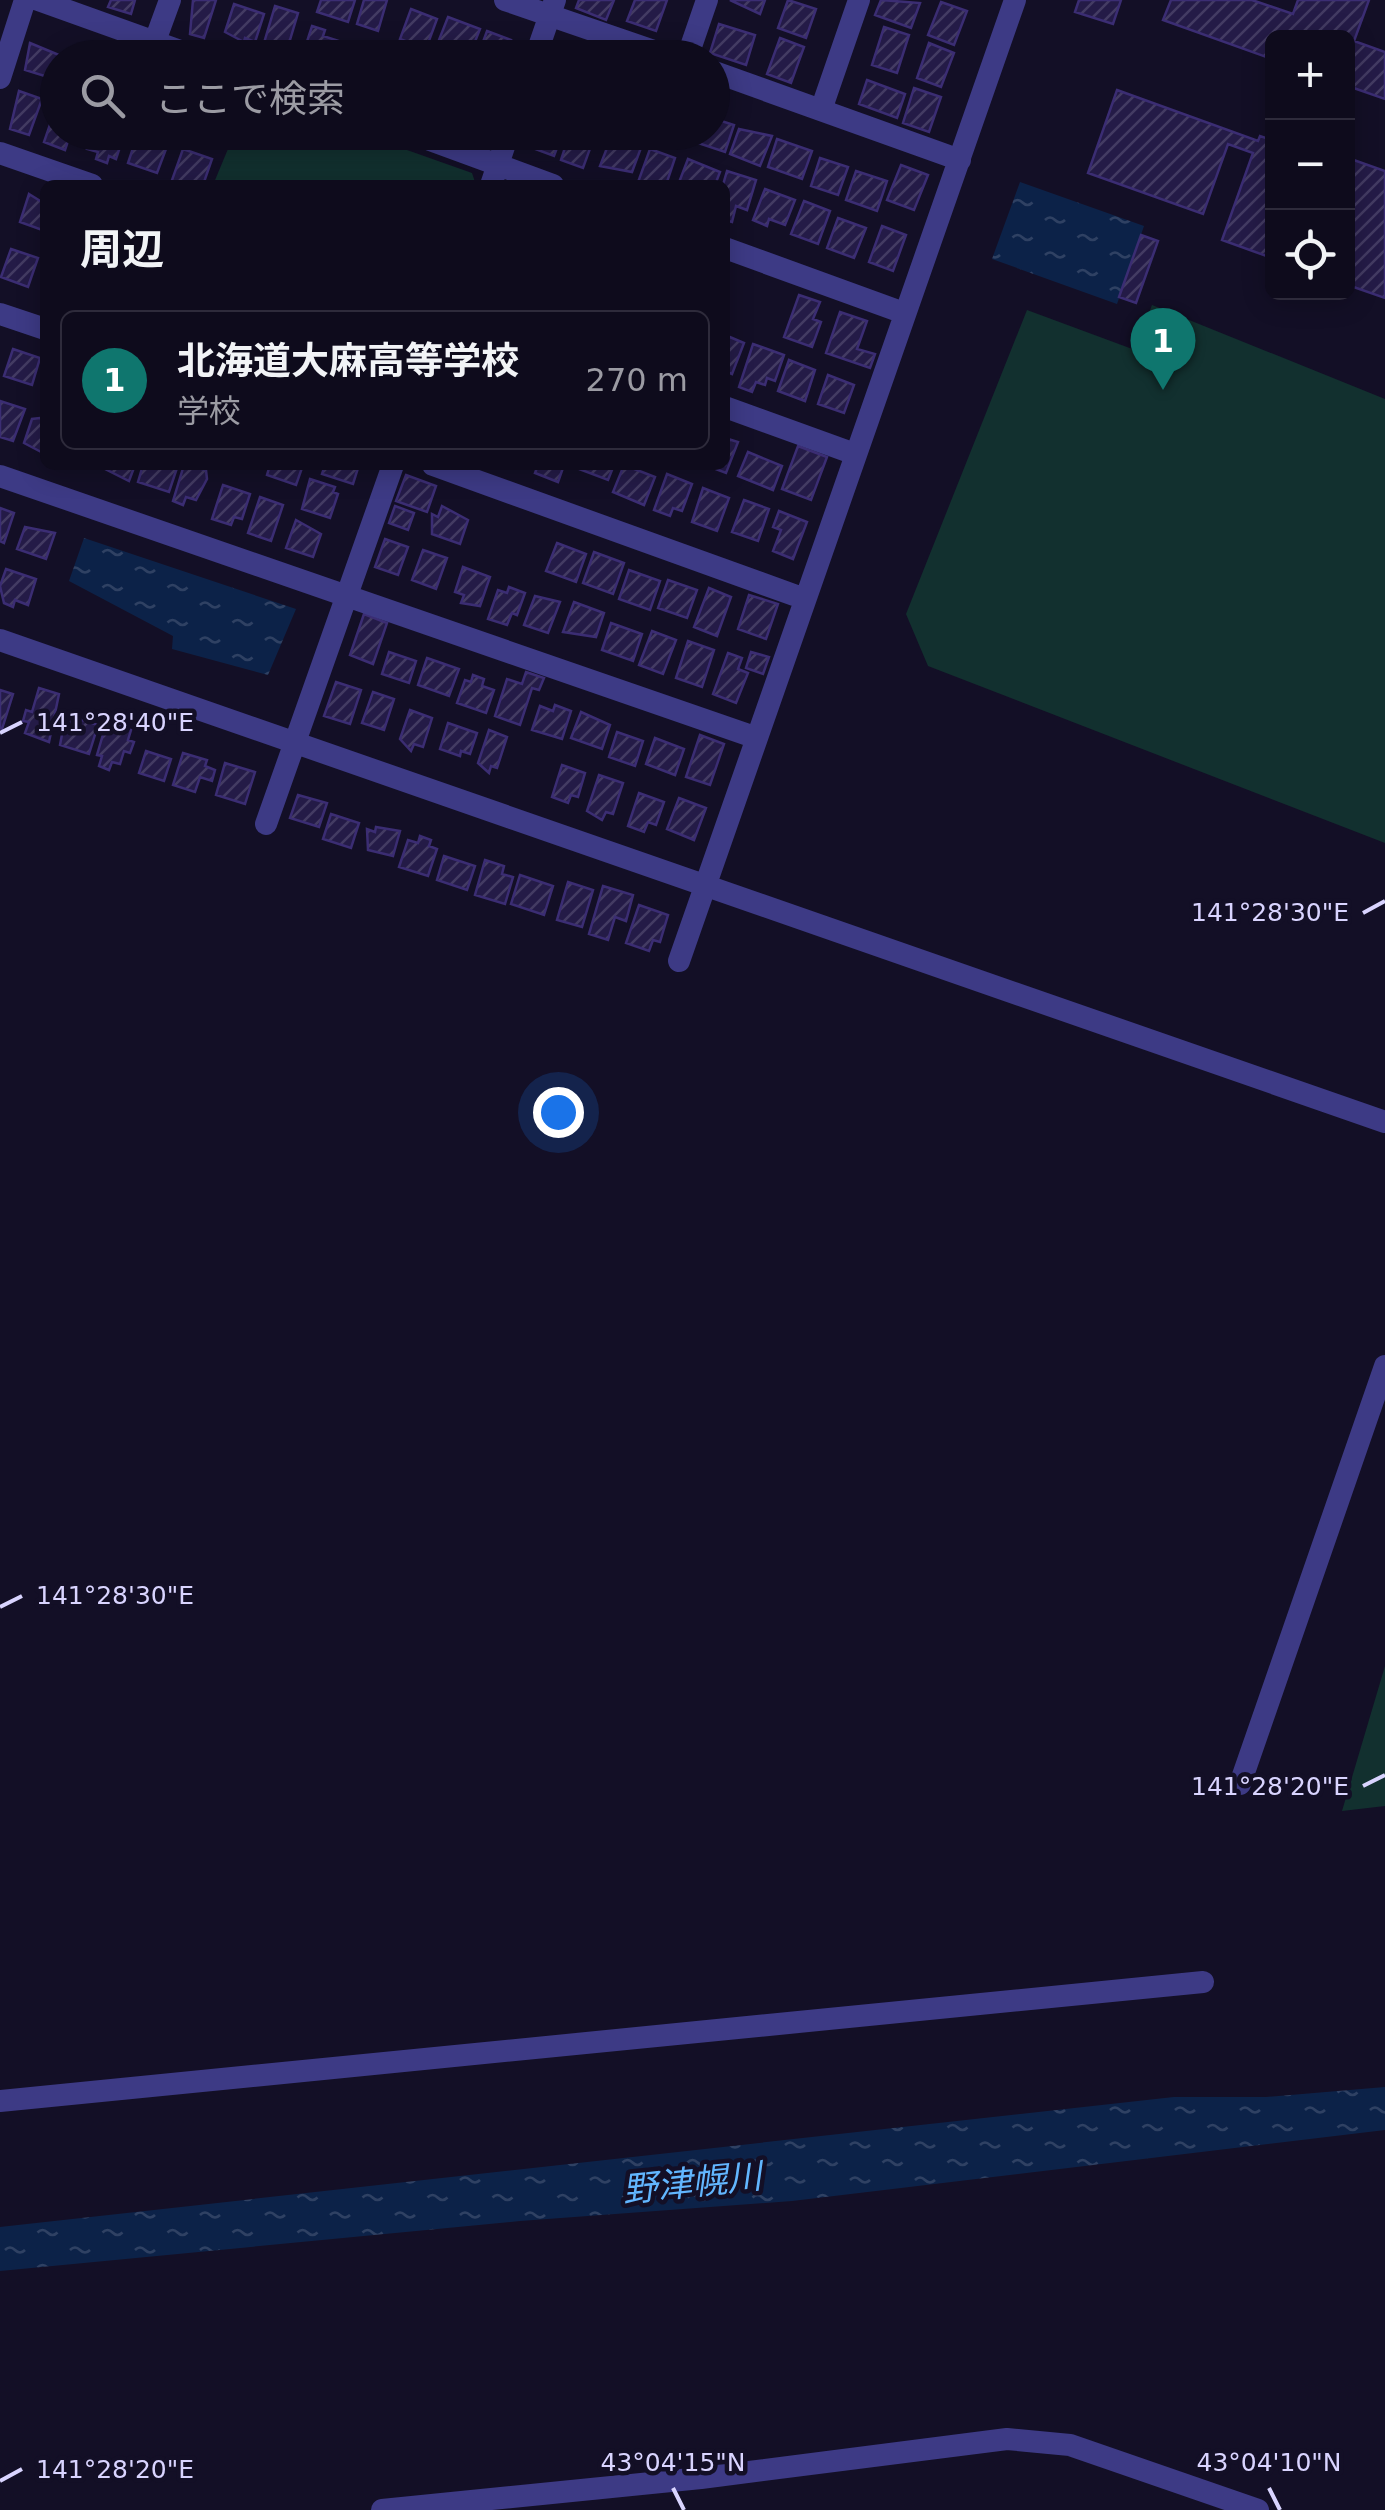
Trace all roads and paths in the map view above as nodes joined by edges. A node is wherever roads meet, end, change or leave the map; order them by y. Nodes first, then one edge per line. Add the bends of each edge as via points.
1 (25, 0) edge
2 (38, 0) edge
3 (170, 0) edge
4 (504, 0) edge
5 (707, 0) edge
6 (860, 0) edge
7 (1015, 0) edge
8 (552, 8) edge
9 (152, 40) edge
10 (155, 40) edge
11 (541, 40) edge
12 (630, 40) edge
13 (693, 40) edge
14 (730, 77) edge
15 (0, 78) edge
16 (821, 110) junction
17 (444, 150) edge
18 (503, 150) edge
19 (0, 153) edge
20 (960, 160) junction
21 (494, 175) edge
22 (78, 180) edge
23 (524, 180) edge
24 (730, 250) edge
25 (904, 313) junction
26 (0, 314) edge
27 (40, 328) edge
28 (730, 409) edge
29 (855, 454) junction
30 (390, 470) edge
31 (447, 470) edge
32 (0, 476) edge
33 (346, 596) junction
34 (805, 600) junction
35 (0, 640) edge
36 (757, 738) junction
37 (294, 744) junction
38 (266, 824) dead end
39 (702, 886) junction
40 (678, 960) dead end
41 (1385, 1122) edge
42 (1385, 1366) edge
43 (1240, 1784) dead end
44 (1203, 1982) dead end
45 (0, 2101) edge
46 (382, 2510) edge
47 (1258, 2510) edge

1 - 15 street
2 - 9 street
3 - 10 street
4 - 8 street
5 - 13 street
6 - 16 street
7 - 20 street
8 - 11 street
8 - 12 street
14 - 16 street
16 - 20 street
17 - 21 street
18 - 21 street
19 - 22 street
20 - 25 street
21 - 23 street
24 - 25 street
25 - 29 street
26 - 27 street
28 - 29 street
29 - 34 street
30 - 33 street
31 - 34 street
32 - 33 street
33 - 36 street
33 - 37 street
34 - 36 street
35 - 37 street
36 - 39 street
37 - 38 street
37 - 39 street
39 - 40 street
39 - 41 street
42 - 43 street
44 - 45 street
46 - 47 street via 1007,2439 1070,2446

